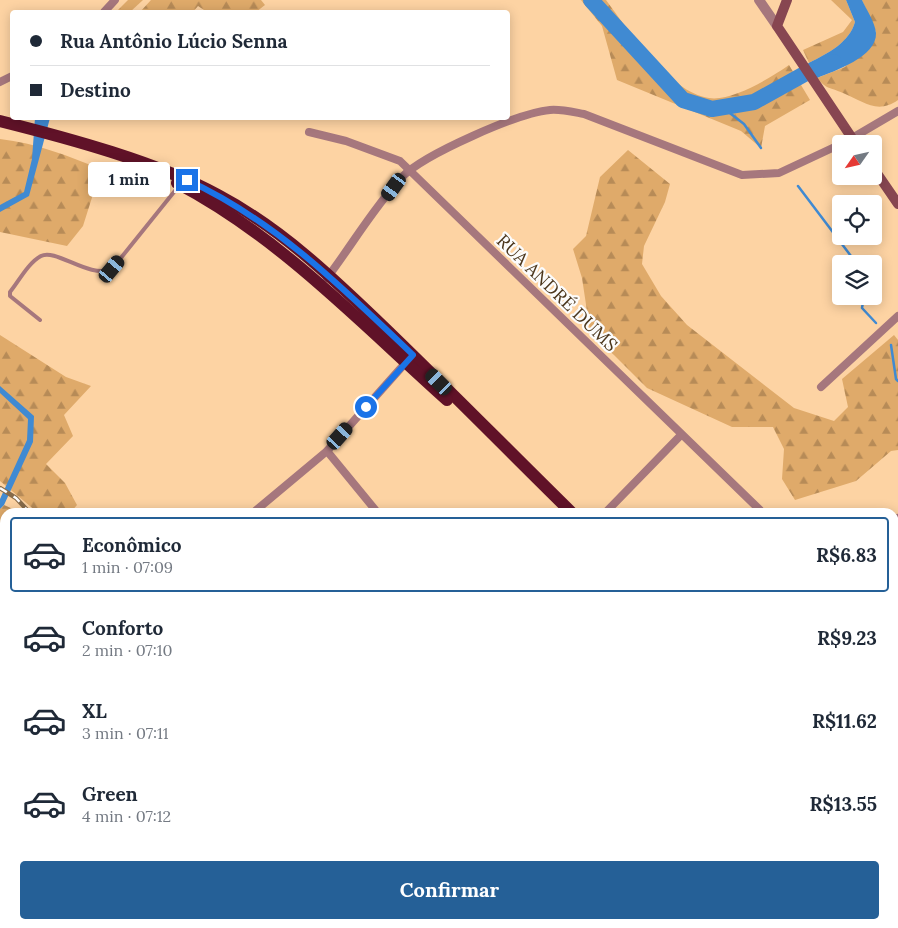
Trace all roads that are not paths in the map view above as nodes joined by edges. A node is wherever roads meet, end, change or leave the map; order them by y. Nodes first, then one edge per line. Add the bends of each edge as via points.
1 (115, 0) edge
2 (759, 0) edge
3 (787, 0) edge
4 (106, 10) edge
5 (777, 26) junction
6 (898, 111) edge
7 (0, 121) edge
8 (309, 132) dead end
9 (850, 135) edge
10 (863, 135) edge
11 (832, 149) edge
12 (123, 157) junction
13 (409, 170) junction
14 (882, 181) edge
15 (180, 185) junction
16 (898, 204) edge
17 (330, 275) junction
18 (322, 286) junction
19 (898, 316) edge
20 (40, 320) dead end
21 (409, 359) junction
22 (822, 386) dead end
23 (681, 436) junction
24 (327, 451) junction
25 (259, 508) edge
26 (375, 508) edge
27 (567, 508) edge
28 (610, 508) edge
29 (758, 508) edge

1 - 4 street
2 - 5 street
3 - 5 main road
5 - 9 main road
6 - 10 street
7 - 12 highway
8 - 13 street, RUA ANDRÉ DUMS via 385,154
11 - 13 street via 779,173 742,176 584,114 550,110 450,147
12 - 15 highway
12 - 17 highway via 219,195 277,232
13 - 17 street
13 - 23 street, RUA ANDRÉ DUMS
14 - 16 main road
15 - 18 highway via 246,224
15 - 20 lane via 112,269 94,271 49,255 39,257 10,296
17 - 18 street
17 - 21 highway
18 - 21 highway
19 - 22 street
21 - 24 street
21 - 27 highway
23 - 28 street
23 - 29 street, RUA ANDRÉ DUMS
24 - 25 street
24 - 26 street

